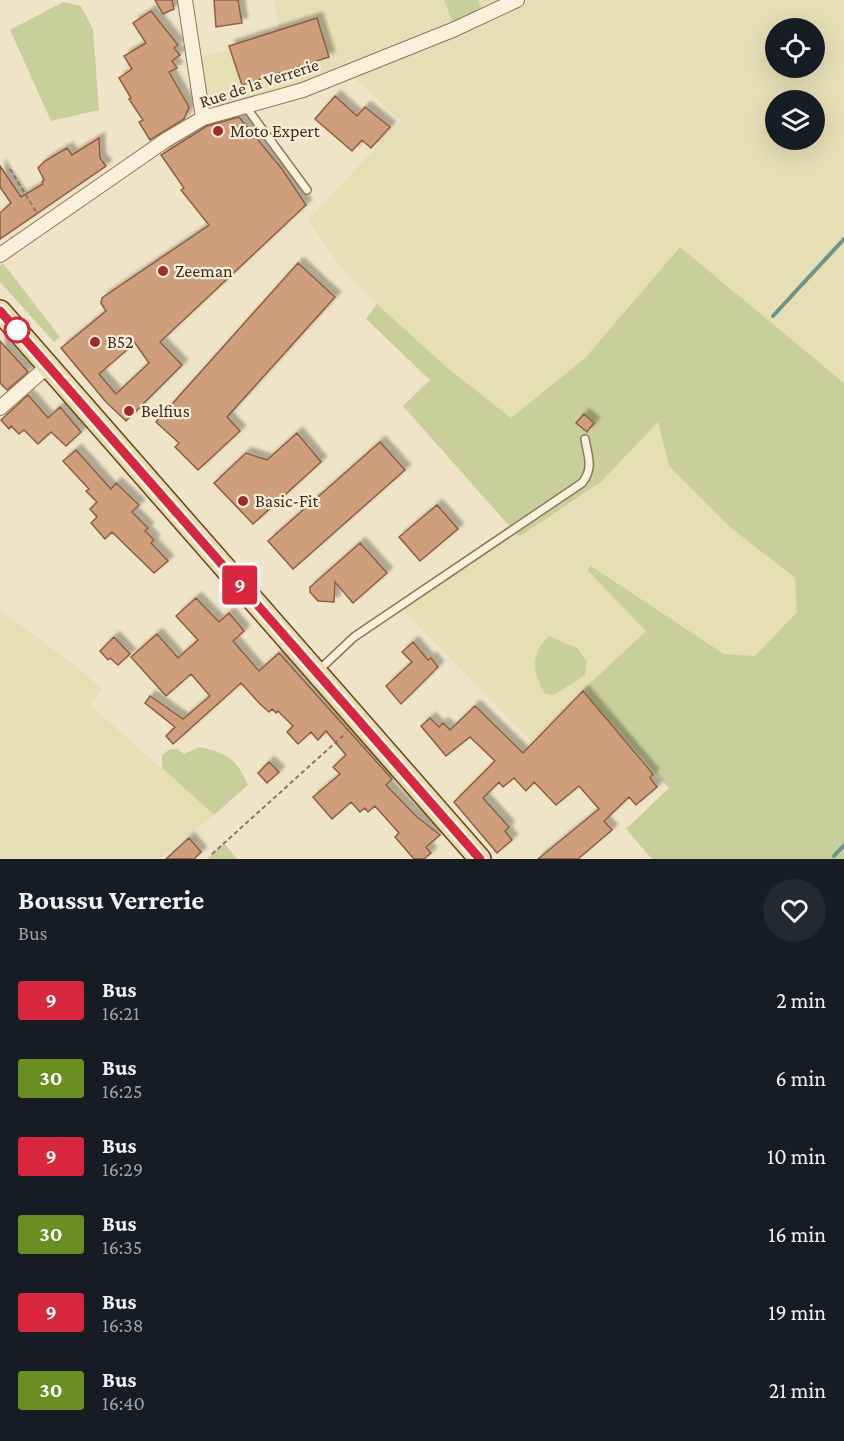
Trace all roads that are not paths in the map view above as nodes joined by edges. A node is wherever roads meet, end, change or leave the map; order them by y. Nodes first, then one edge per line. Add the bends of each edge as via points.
1 (185, 0) edge
2 (517, 0) edge
3 (246, 107) junction
4 (203, 118) junction
5 (308, 190) dead end
6 (0, 255) edge
7 (0, 311) edge
8 (48, 366) junction
9 (0, 408) edge
10 (585, 439) dead end
11 (316, 672) junction
12 (480, 859) edge

1 - 4 street
2 - 3 street, Rue de la Verrerie via 455,30 312,86
3 - 4 street, Rue de la Verrerie
3 - 5 lane
4 - 6 street, Rue de la Verrerie
7 - 8 main road
8 - 9 street
8 - 11 main road
10 - 11 lane via 589,474 582,483 354,637
11 - 12 main road

